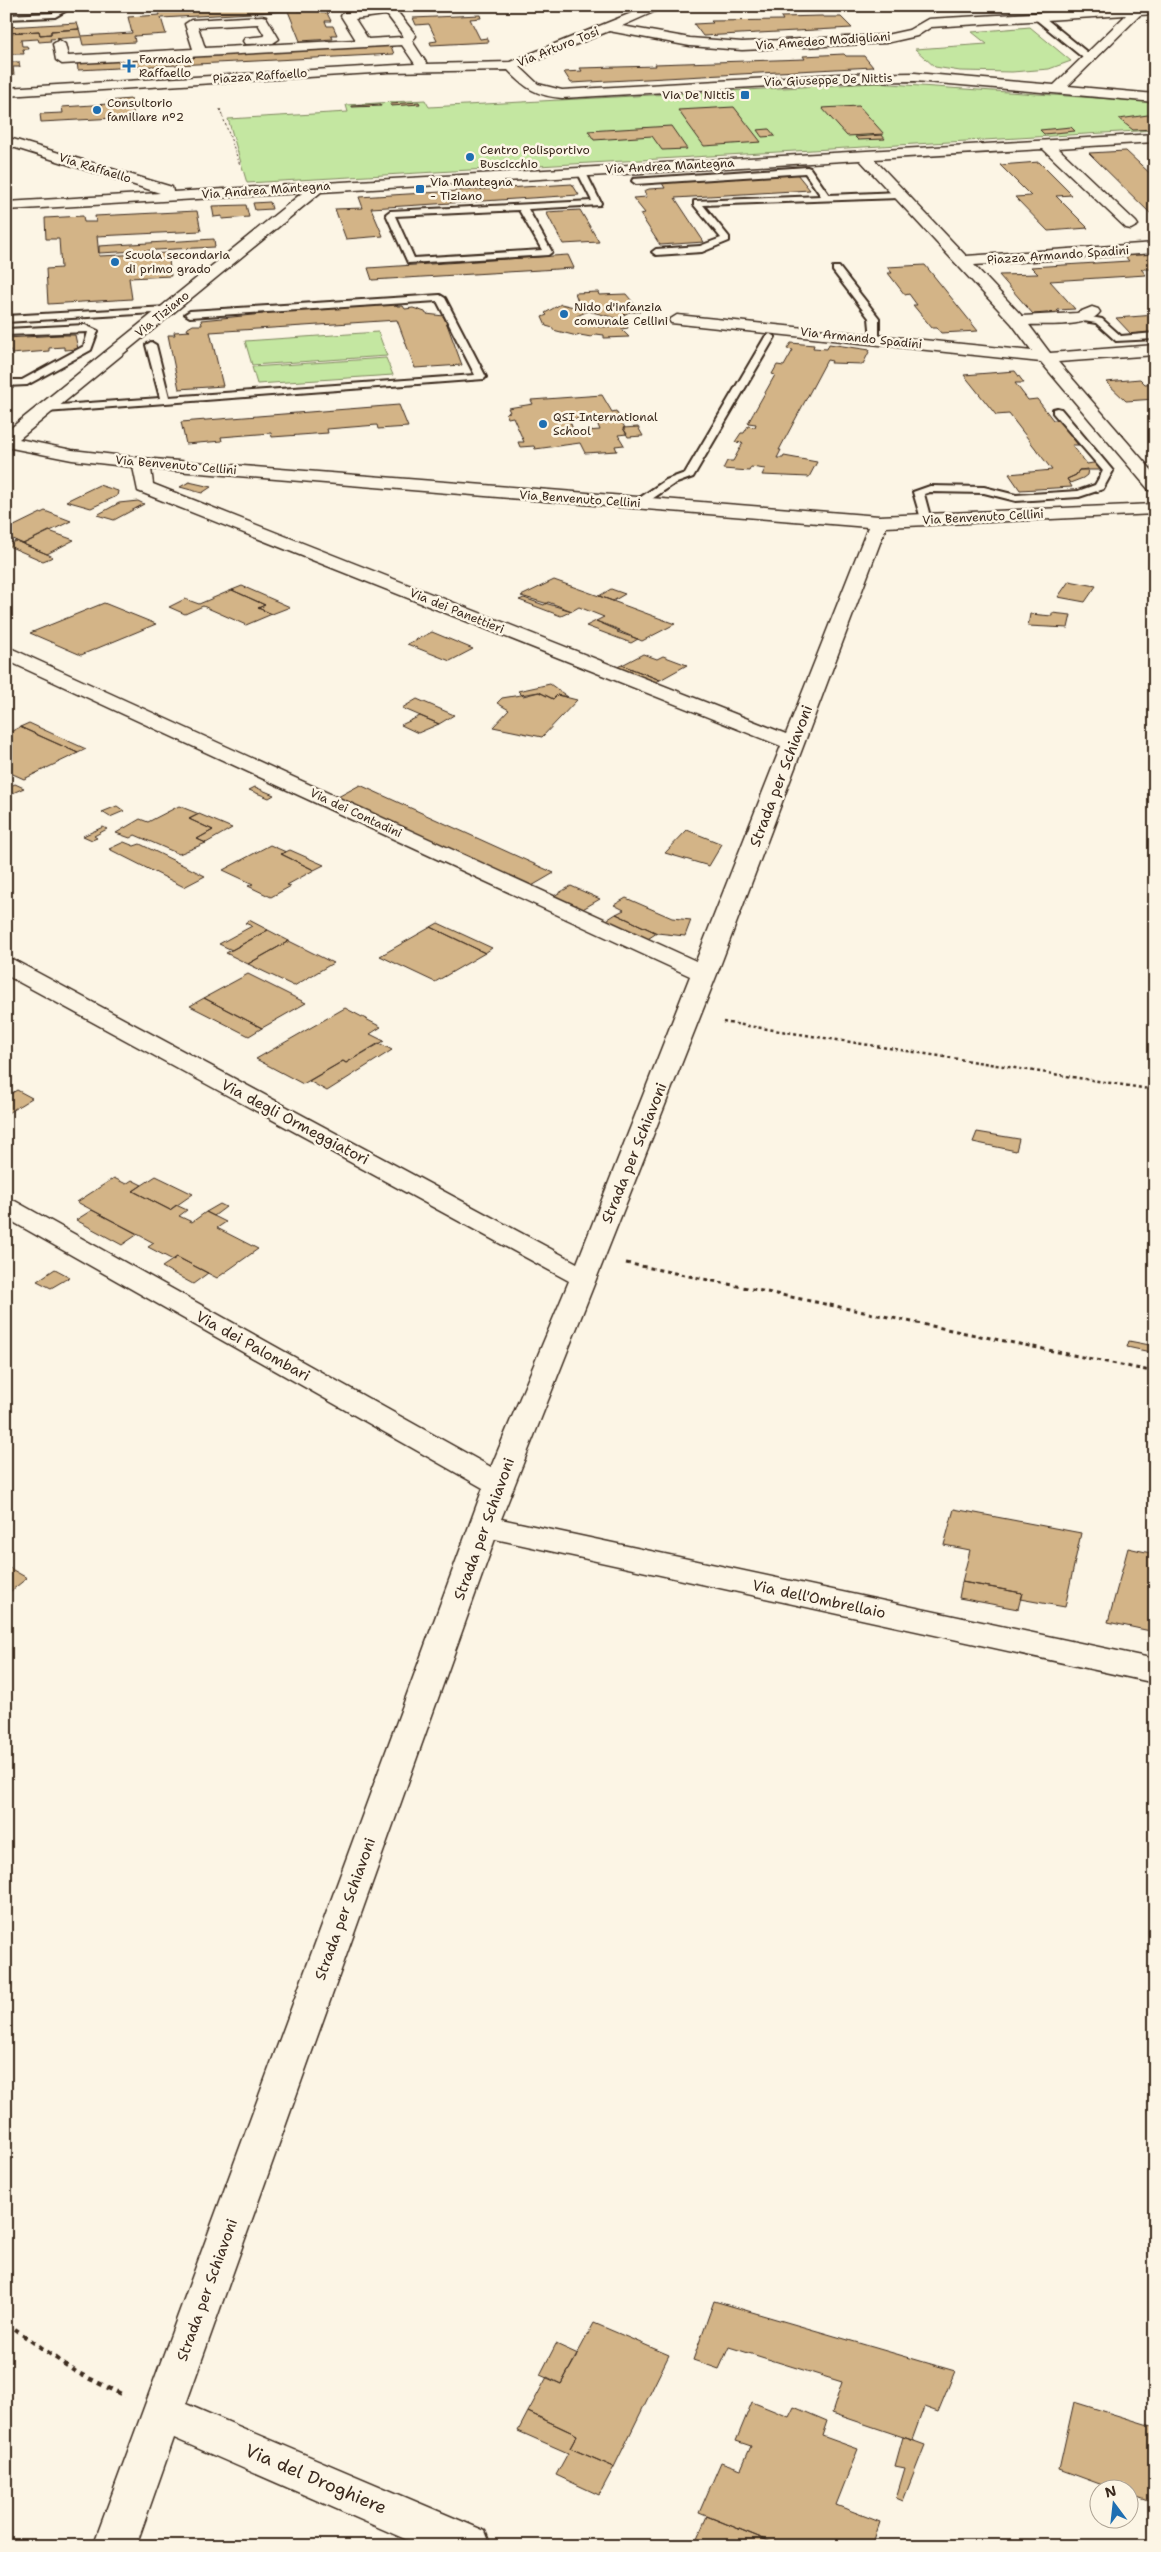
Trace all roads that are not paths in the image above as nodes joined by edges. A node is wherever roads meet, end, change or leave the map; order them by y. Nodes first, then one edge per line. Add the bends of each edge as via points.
1 (71, 6) edge
2 (661, 6) edge
3 (1140, 8) edge
4 (1155, 10) edge
5 (1036, 16) junction
6 (6, 17) edge
7 (608, 26) junction
8 (406, 41) junction
9 (364, 43) junction
10 (59, 44) dead end
11 (253, 49) junction
12 (200, 52) junction
13 (1090, 59) junction
14 (512, 66) junction
15 (424, 68) junction
16 (1058, 89) junction
17 (6, 92) edge
18 (1155, 98) edge
19 (1155, 138) edge
20 (6, 141) edge
21 (1046, 144) junction
22 (863, 155) junction
23 (581, 171) junction
24 (636, 181) dead end
25 (319, 186) junction
26 (185, 195) junction
27 (899, 195) junction
28 (826, 198) junction
29 (6, 206) edge
30 (522, 207) junction
31 (1131, 224) dead end
32 (1155, 248) edge
33 (656, 252) dead end
34 (961, 261) junction
35 (836, 269) dead end
36 (168, 310) junction
37 (190, 314) dead end
38 (1086, 315) joint
39 (6, 318) edge
40 (677, 320) dead end
41 (1018, 321) junction
42 (6, 332) edge
43 (1155, 336) edge
44 (770, 337) dead end
45 (876, 339) junction
46 (151, 345) dead end
47 (1155, 350) edge
48 (1046, 358) junction
49 (6, 383) edge
50 (165, 399) junction
51 (46, 409) junction
52 (1057, 411) dead end
53 (6, 442) edge
54 (140, 463) junction
55 (1155, 486) edge
56 (639, 504) junction
57 (1155, 509) edge
58 (926, 520) junction
59 (879, 522) junction
60 (6, 652) edge
61 (794, 744) junction
62 (6, 965) edge
63 (705, 974) junction
64 (6, 1207) edge
65 (589, 1268) junction
66 (499, 1484) junction
67 (484, 1526) junction
68 (1155, 1672) edge
69 (162, 2413) junction
70 (114, 2546) edge
71 (470, 2546) edge

1 - 6 lane via 55,15
2 - 7 street, Via Arturo Tosi
3 - 4 street, Via Amedeo Modigliani
3 - 5 street, Via Amedeo Modigliani
3 - 13 street
5 - 7 street, Via Amedeo Modigliani via 928,23 913,33 886,39 742,46 690,42
5 - 13 lane
7 - 14 street, Via Arturo Tosi
8 - 9 street, Piazza Raffaello
8 - 9 street via 410,36 392,13 347,16
8 - 15 street
9 - 11 street, Piazza Raffaello
10 - 12 street, Piazza Raffaello via 62,60
11 - 12 street, Piazza Raffaello
11 - 12 street, Piazza Raffaello via 249,40 273,39 262,20 191,24
13 - 16 street
14 - 15 street, Piazza Raffaello
14 - 16 street, Via Giuseppe De Nittis via 530,86 542,92 562,94 915,77
15 - 17 street, Piazza Raffaello
16 - 18 street, Via Giuseppe De Nittis
19 - 21 street, Via Andrea Mantegna
20 - 26 street, Via Raffaello
21 - 22 street, Via Andrea Mantegna
21 - 31 street, Piazza Armando Spadini
22 - 23 street, Via Andrea Mantegna
22 - 27 street
23 - 25 street, Via Andrea Mantegna
23 - 30 lane via 597,203
24 - 28 lane via 807,170
25 - 26 street, Via Andrea Mantegna
25 - 36 street, Via Tiziano
26 - 29 street, Via Andrea Mantegna
27 - 28 lane
27 - 34 street
28 - 33 lane via 697,203 726,239 702,249
30 - 30 lane via 484,209 390,214 411,260 548,252
32 - 34 street, Piazza Armando Spadini
34 - 41 street
35 - 45 lane via 874,318
36 - 39 lane
36 - 51 street, Via Tiziano
37 - 50 lane via 440,298 481,377
38 - 41 street
38 - 43 lane via 1099,321 1119,339
40 - 45 street, Via Armando Spadini
41 - 48 street
42 - 49 lane via 85,328 93,331 88,348 24,383
44 - 56 lane via 689,475 670,482
45 - 48 street, Via Armando Spadini
46 - 50 lane
47 - 48 street, Via Armando Spadini
48 - 55 street
50 - 51 lane
51 - 53 street, Via Tiziano
52 - 58 lane via 1108,471 1099,487 1079,494 1016,498 984,490 930,489 918,492
53 - 54 street, Via Benvenuto Cellini via 72,455
54 - 56 street, Via Benvenuto Cellini
54 - 61 street, Via dei Panettieri via 144,487
56 - 59 street, Via Benvenuto Cellini
57 - 58 street, Via Benvenuto Cellini
58 - 59 street, Via Benvenuto Cellini
59 - 61 street, Strada per Schiavoni
60 - 63 street, Via dei Contadini
61 - 63 street, Strada per Schiavoni
62 - 65 street, Via degli Ormeggiatori
63 - 65 street, Strada per Schiavoni
64 - 66 street, Via dei Palombari
65 - 66 street, Strada per Schiavoni
66 - 67 street, Strada per Schiavoni
67 - 68 street, Via dell'Ombrellaio
67 - 69 street, Strada per Schiavoni
69 - 70 street, Strada per Schiavoni
69 - 71 street, Via del Droghiere

